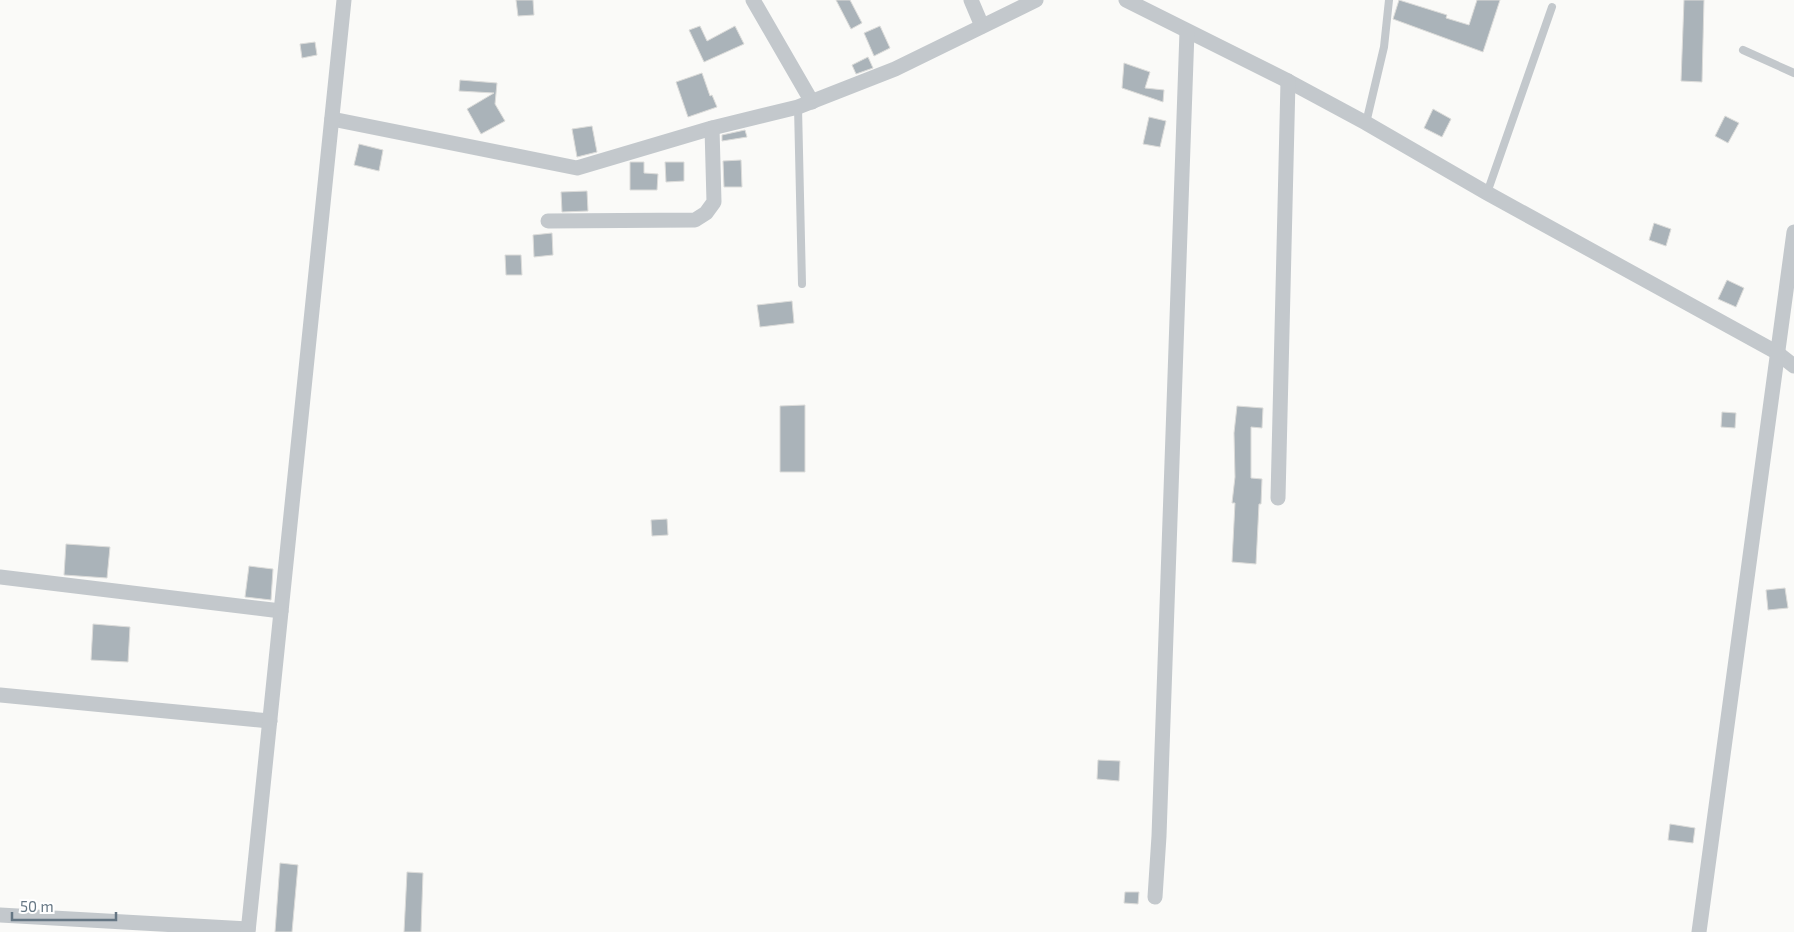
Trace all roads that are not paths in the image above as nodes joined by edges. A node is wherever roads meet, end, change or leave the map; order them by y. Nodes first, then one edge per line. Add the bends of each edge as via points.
1 (344, 0) edge
2 (753, 0) edge
3 (971, 0) edge
4 (1036, 0) edge
5 (1126, 0) edge
6 (1389, 0) edge
7 (1552, 7) dead end
8 (982, 26) junction
9 (1187, 30) junction
10 (1743, 50) dead end
11 (1794, 74) edge
12 (1288, 81) junction
13 (805, 105) junction
14 (332, 119) junction
15 (1366, 123) junction
16 (712, 128) junction
17 (1486, 192) junction
18 (548, 222) dead end
19 (1794, 232) edge
20 (802, 284) dead end
21 (1776, 352) junction
22 (1794, 366) edge
23 (1278, 498) dead end
24 (0, 577) edge
25 (281, 611) junction
26 (0, 695) edge
27 (270, 721) junction
28 (1155, 897) dead end
29 (0, 915) edge
30 (248, 931) edge
31 (1699, 932) edge

1 - 14 street
2 - 13 street
3 - 8 street
4 - 8 street
5 - 9 street
6 - 15 lane via 1384,47
7 - 17 lane
8 - 13 street via 894,69
9 - 12 street
9 - 28 street
10 - 11 lane
12 - 15 street
12 - 23 street
13 - 16 street
13 - 20 lane
14 - 16 street via 576,168
14 - 25 street
15 - 17 street
16 - 18 street via 714,202 695,220
17 - 21 street
19 - 21 street
21 - 22 street
21 - 31 street
24 - 25 street
25 - 27 street
26 - 27 street
27 - 30 street
29 - 30 street

